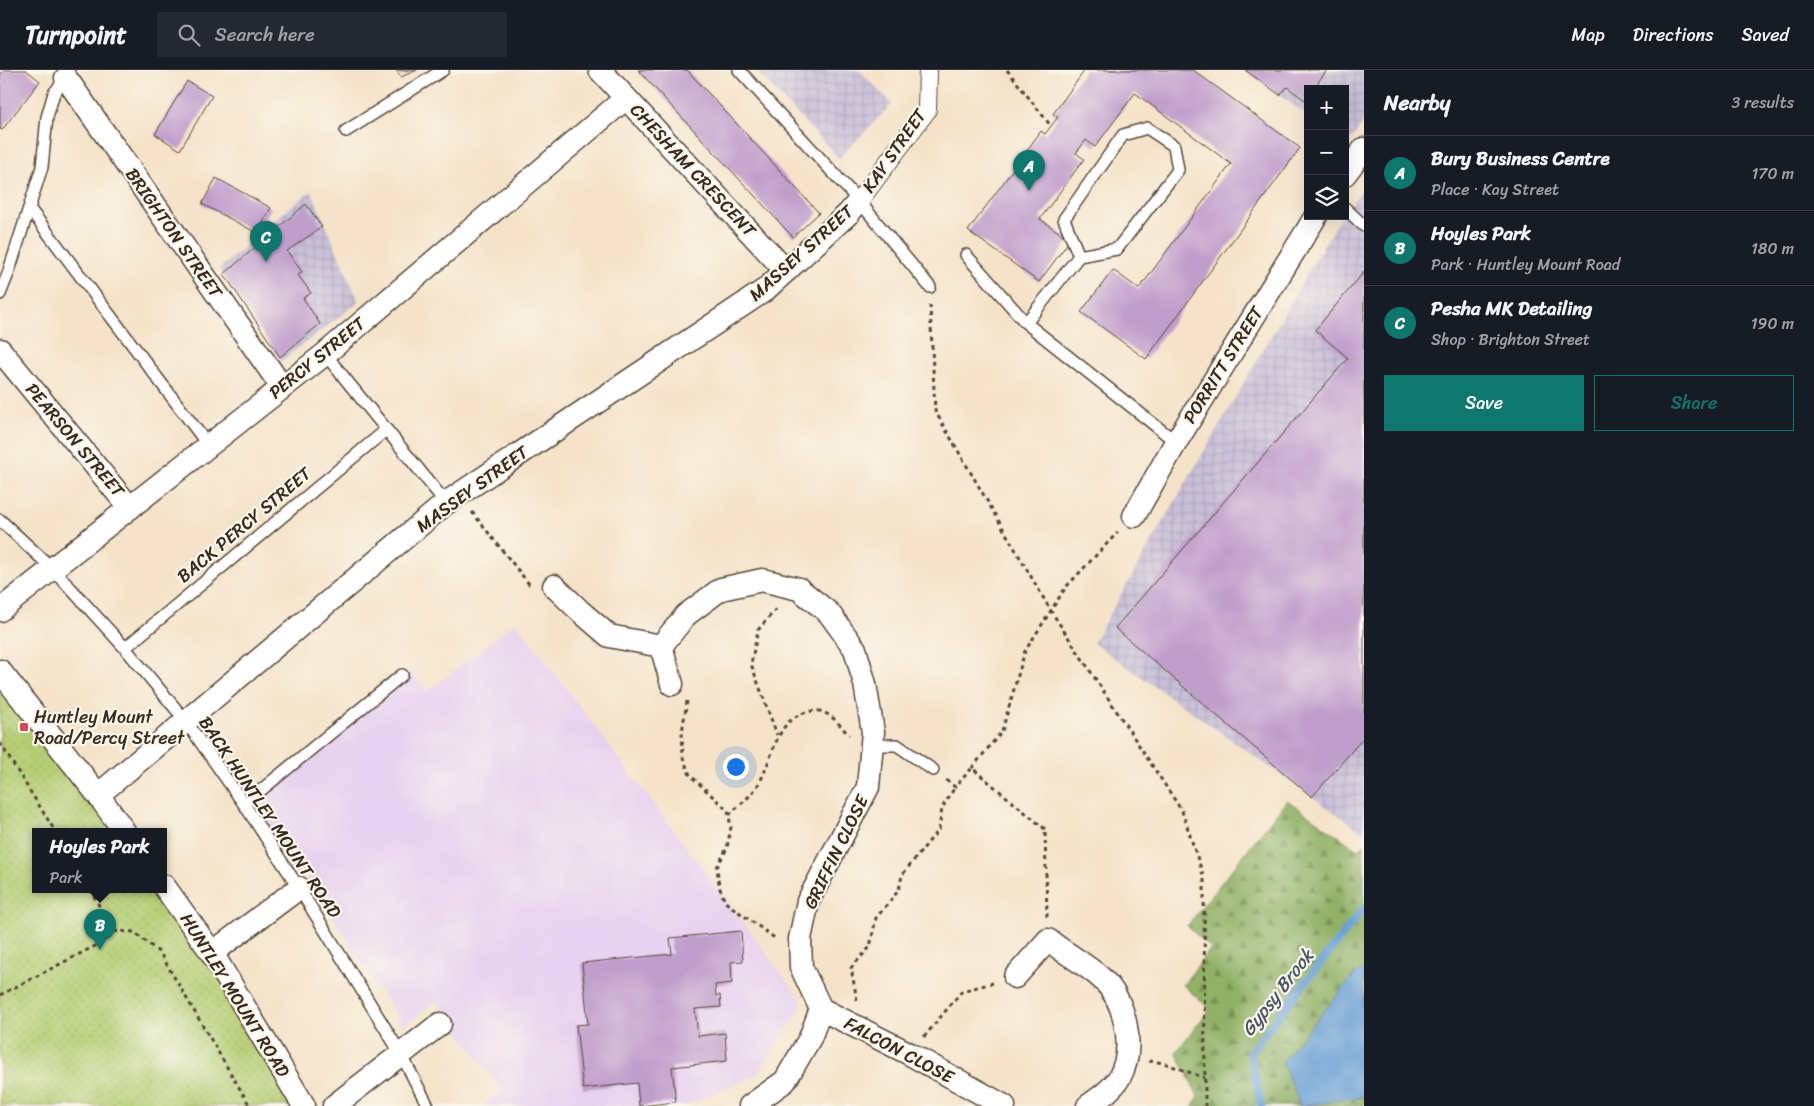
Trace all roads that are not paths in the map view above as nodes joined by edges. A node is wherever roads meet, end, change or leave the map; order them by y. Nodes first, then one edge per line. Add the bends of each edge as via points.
1 (443, 70) edge
2 (600, 70) edge
3 (739, 70) edge
4 (928, 70) edge
5 (66, 78) joint
6 (626, 98) junction
7 (346, 131) dead end
8 (1364, 149) edge
9 (1349, 169) edge
10 (859, 201) junction
11 (29, 208) junction
12 (1349, 212) edge
13 (1314, 220) edge
14 (1364, 226) edge
15 (966, 255) dead end
16 (1079, 256) junction
17 (786, 271) junction
18 (930, 287) road end
19 (0, 294) edge
20 (1026, 323) junction
21 (0, 350) edge
22 (325, 354) junction
23 (282, 387) junction
24 (386, 430) junction
25 (1176, 442) junction
26 (208, 445) junction
27 (452, 499) junction
28 (130, 508) junction
29 (1134, 516) road end
30 (0, 520) edge
31 (53, 568) junction
32 (554, 586) road end
33 (0, 610) edge
34 (661, 646) junction
35 (125, 648) junction
36 (0, 671) edge
37 (402, 675) dead end
38 (672, 684) road end
39 (185, 720) junction
40 (872, 745) junction
41 (934, 770) road end
42 (98, 795) junction
43 (244, 804) junction
44 (122, 828) edge
45 (299, 888) junction
46 (167, 890) edge
47 (212, 953) junction
48 (1015, 977) road end
49 (821, 1009) junction
50 (440, 1024) dead end
51 (401, 1054) junction
52 (304, 1106) edge
53 (334, 1106) edge
54 (428, 1106) edge
55 (750, 1106) edge
56 (1004, 1106) edge
57 (1088, 1106) edge

1 - 7 lane
2 - 6 street, CHESHAM CRESCENT
3 - 10 lane
4 - 10 street, KAY STREET via 927,110
5 - 11 lane via 54,93 46,117 42,167
5 - 23 street, BRIGHTON STREET
6 - 17 street, CHESHAM CRESCENT
6 - 22 street, PERCY STREET
8 - 9 street
10 - 17 street, MASSEY STREET
10 - 18 lane
11 - 19 lane
11 - 26 lane
12 - 14 lane
13 - 25 street, PORRITT STREET
15 - 20 lane
16 - 16 lane via 1064,219 1123,135 1147,128 1174,146 1178,170 1117,249
16 - 20 lane
17 - 27 street, MASSEY STREET via 765,290
20 - 25 lane
21 - 28 street, PEARSON STREET
22 - 23 street, PERCY STREET
22 - 24 lane
23 - 26 street, PERCY STREET
24 - 27 lane
24 - 35 lane, BACK PERCY STREET
25 - 29 street, PORRITT STREET
26 - 28 street, PERCY STREET
27 - 39 street, MASSEY STREET
28 - 31 street, PERCY STREET
30 - 31 lane, BACK HUNTLEY MOUNT ROAD
31 - 33 street, PERCY STREET
31 - 35 lane, BACK HUNTLEY MOUNT ROAD
32 - 34 street via 609,636
34 - 38 street
34 - 40 street, GRIFFIN CLOSE via 686,615 721,589 762,580 800,589 829,613 855,649 866,684
35 - 39 lane, BACK HUNTLEY MOUNT ROAD
36 - 42 street
37 - 43 lane
39 - 42 street, MASSEY STREET
39 - 43 lane, BACK HUNTLEY MOUNT ROAD
40 - 41 lane via 897,745
40 - 49 street, GRIFFIN CLOSE via 868,787 808,901 800,939 801,967
42 - 44 street
43 - 45 lane, BACK HUNTLEY MOUNT ROAD
45 - 47 street
45 - 51 lane, BACK HUNTLEY MOUNT ROAD
46 - 47 street, HUNTLEY MOUNT ROAD
47 - 52 street, HUNTLEY MOUNT ROAD
48 - 57 street via 1048,940 1102,979 1117,1000 1125,1018 1127,1057 1119,1078 1104,1095
49 - 55 street via 810,1038 785,1081
49 - 56 street, FALCON CLOSE
50 - 51 street
51 - 53 street
51 - 54 lane, BACK HUNTLEY MOUNT ROAD

